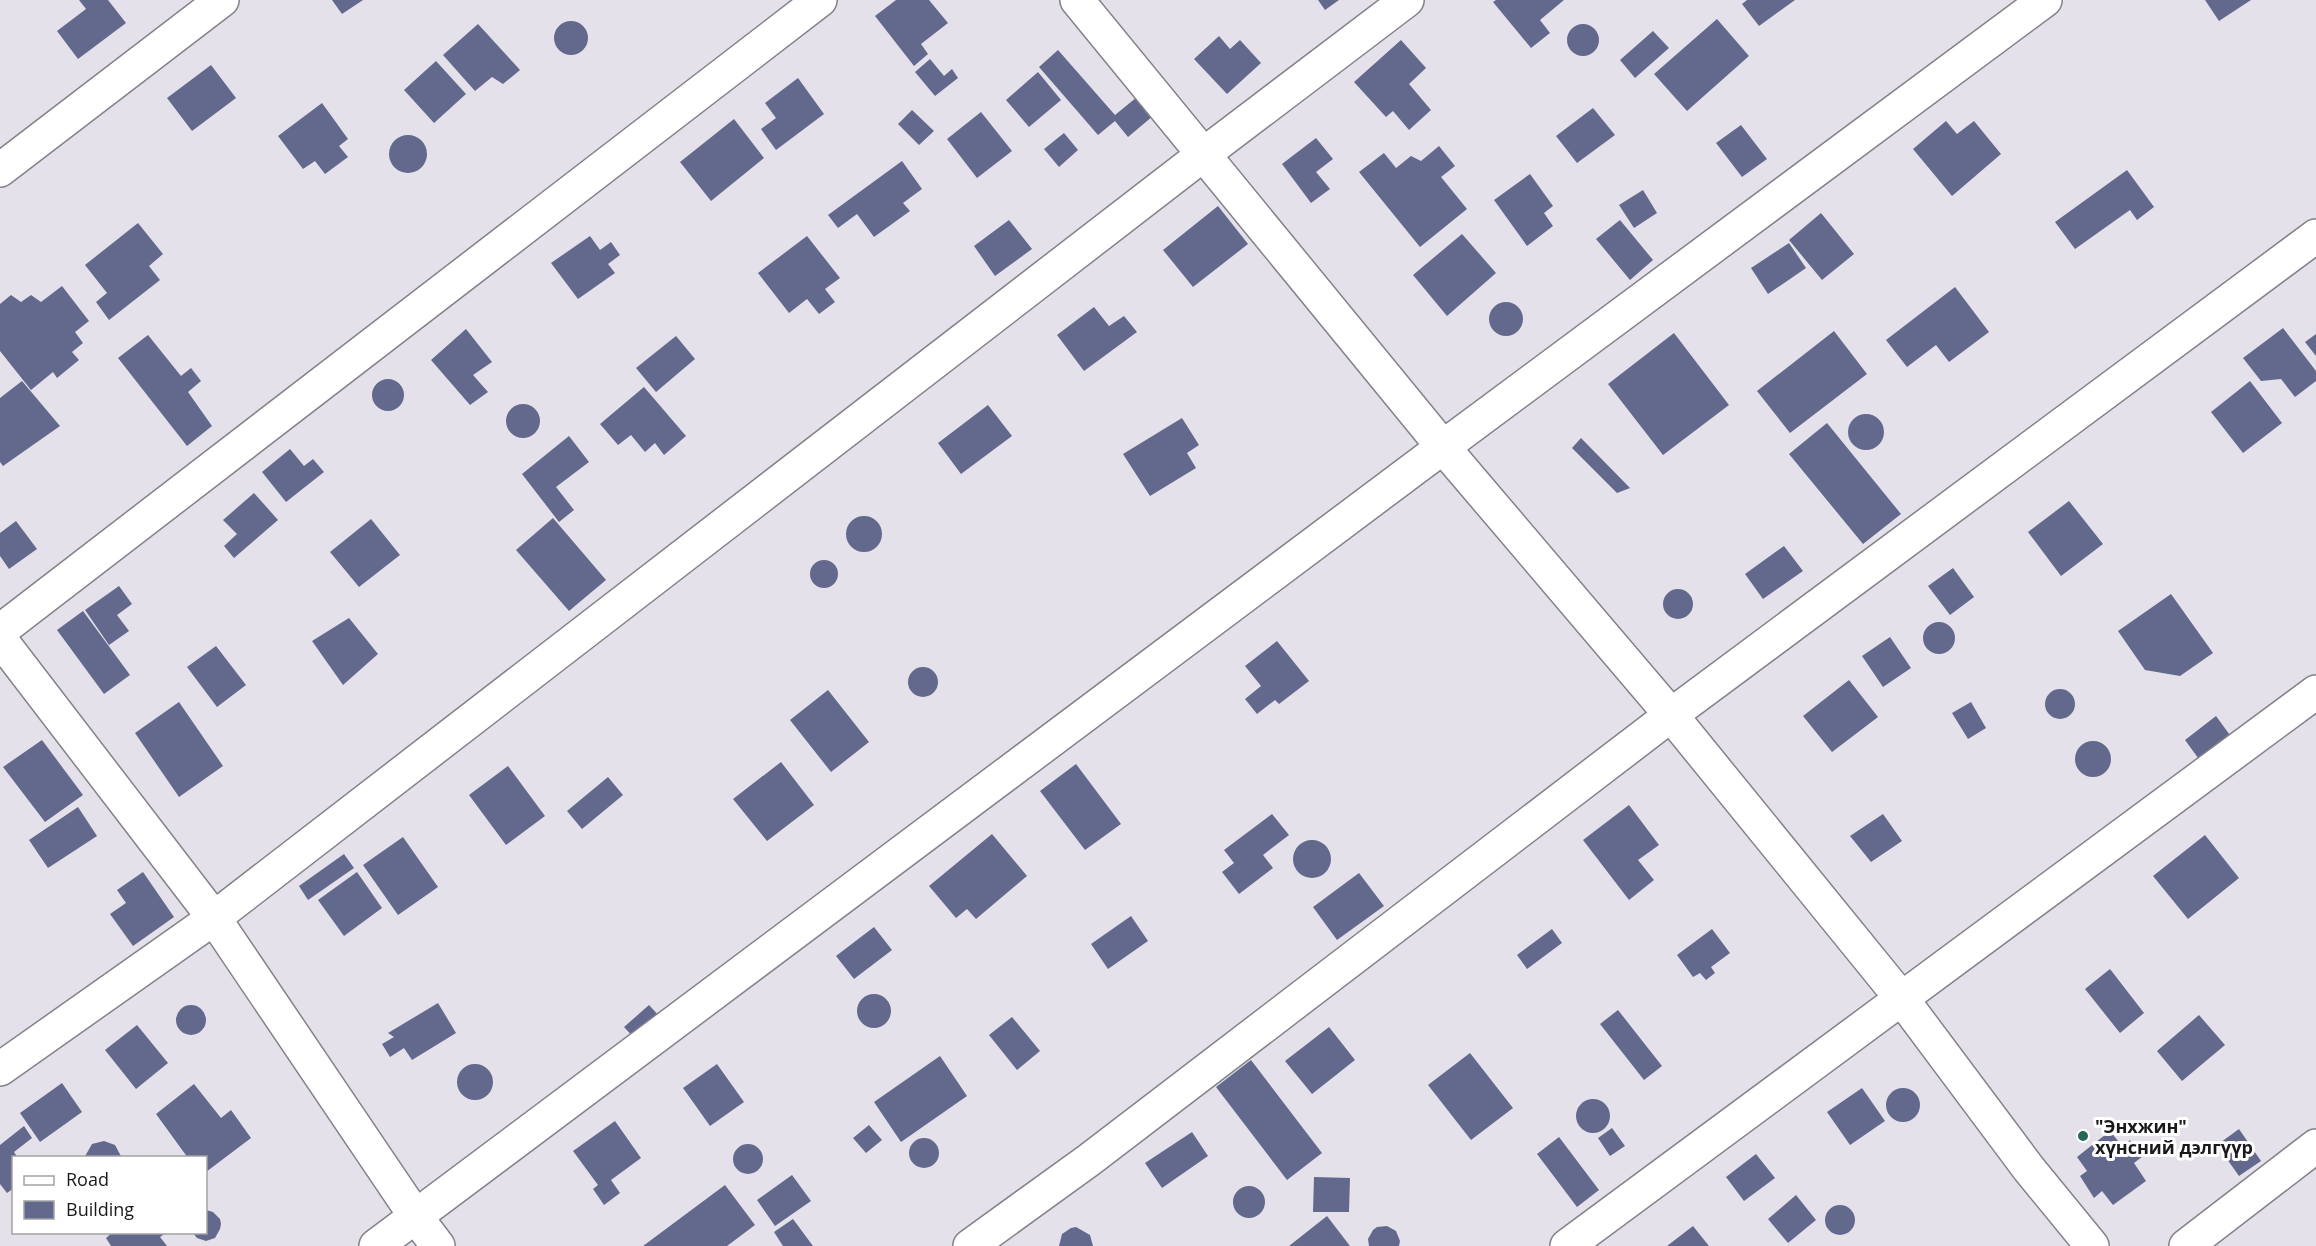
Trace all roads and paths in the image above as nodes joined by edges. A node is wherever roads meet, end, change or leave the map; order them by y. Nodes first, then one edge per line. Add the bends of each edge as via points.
1 (222, 0) edge
2 (820, 0) edge
3 (1077, 0) edge
4 (1407, 0) edge
5 (2045, 0) edge
6 (1204, 154) junction
7 (0, 170) edge
8 (2316, 236) edge
9 (1443, 447) junction
10 (0, 631) edge
11 (0, 639) edge
12 (2316, 693) edge
13 (1671, 715) junction
14 (214, 918) junction
15 (1902, 999) junction
16 (0, 1069) edge
17 (2316, 1146) edge
18 (416, 1217) junction
19 (376, 1246) edge
20 (438, 1246) edge
21 (970, 1246) edge
22 (1567, 1246) edge
23 (2092, 1246) edge
24 (2186, 1246) edge

1 - 7 street
2 - 10 street
3 - 6 street
4 - 6 street
5 - 9 street
6 - 9 street
6 - 14 street
8 - 13 street
9 - 13 street
9 - 18 street
11 - 14 street
12 - 15 street
13 - 15 street
13 - 21 street via 1089,1160
14 - 16 street
14 - 18 street
15 - 22 street
15 - 23 street
17 - 24 street
18 - 19 street
18 - 20 street

